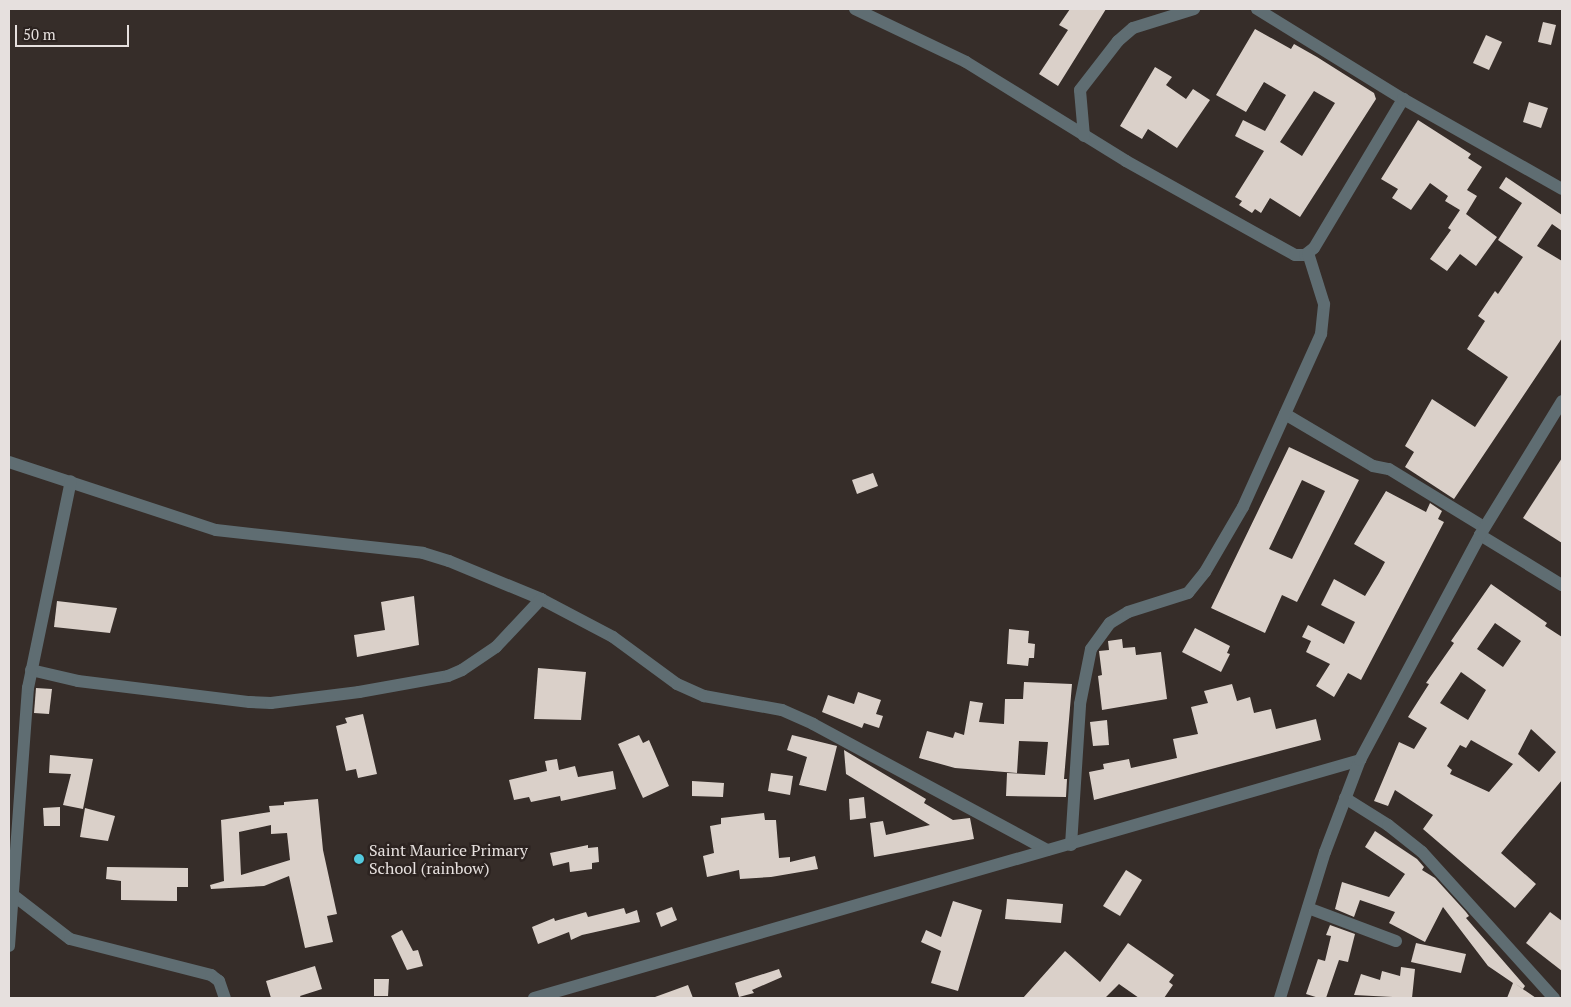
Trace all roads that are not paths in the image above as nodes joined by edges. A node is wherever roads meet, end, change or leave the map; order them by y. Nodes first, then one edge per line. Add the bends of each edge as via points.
1 (855, 9) edge
2 (1194, 9) edge
3 (1257, 9) edge
4 (1403, 99) junction
5 (1084, 136) junction
6 (1562, 189) edge
7 (1308, 253) junction
8 (1562, 402) edge
9 (1285, 414) junction
10 (9, 462) edge
11 (71, 481) junction
12 (1482, 531) junction
13 (1562, 585) edge
14 (541, 599) junction
15 (31, 670) junction
16 (1360, 760) junction
17 (1345, 798) junction
18 (1071, 845) junction
19 (1047, 850) junction
20 (13, 896) junction
21 (1308, 908) junction
22 (1396, 941) dead end
23 (9, 946) edge
24 (225, 998) edge
25 (534, 998) edge
26 (1280, 998) edge
27 (1554, 998) edge

1 - 5 street via 966,62
2 - 5 street via 1133,28 1118,41 1080,90
3 - 4 street
4 - 6 street
4 - 7 street
5 - 7 street via 1295,255
7 - 9 street via 1322,290 1324,319 1321,334
8 - 12 street
9 - 12 street via 1373,466 1389,469
9 - 18 street via 1243,507 1197,584 1188,593 1128,612 1110,623 1091,649 1080,704
10 - 11 street
11 - 14 street via 216,530 423,553
11 - 15 street
12 - 13 street
12 - 16 street
14 - 15 street via 496,648 462,670 448,676 359,692 270,703 250,702 78,681
14 - 19 street via 613,637 678,684 704,696 782,710 814,724
15 - 20 street via 23,733
16 - 17 street
16 - 18 street
17 - 21 street
17 - 27 street via 1388,825 1422,852
18 - 19 street
19 - 25 street
20 - 23 street
20 - 24 street via 70,939 211,975 220,981
21 - 22 street
21 - 26 street

